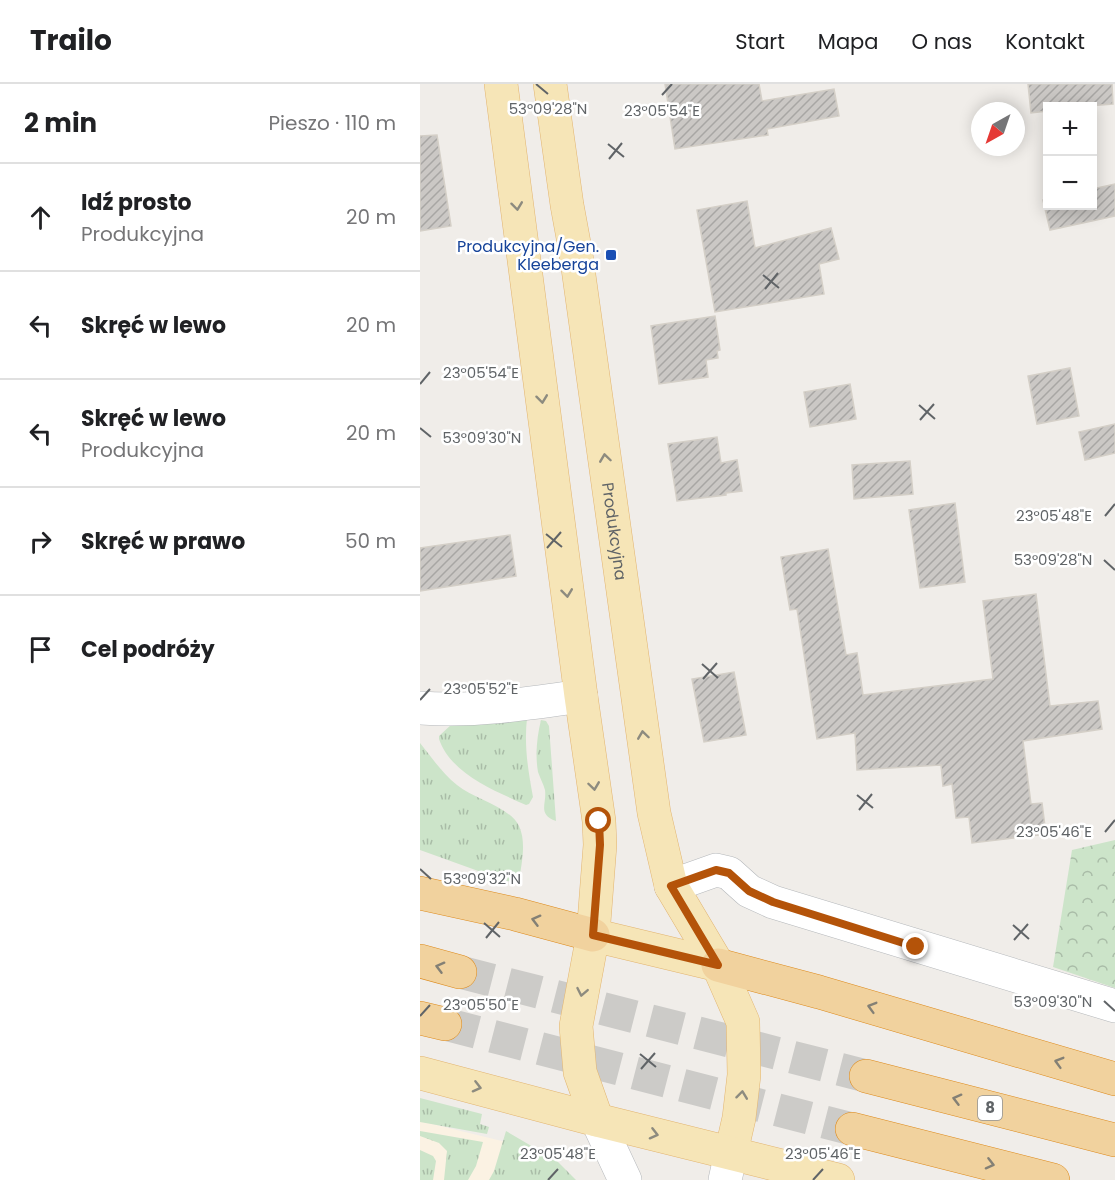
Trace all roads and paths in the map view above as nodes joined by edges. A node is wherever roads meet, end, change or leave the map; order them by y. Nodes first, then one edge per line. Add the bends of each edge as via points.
1 (501, 84) edge
2 (550, 84) edge
3 (558, 142) junction
4 (510, 148) junction
5 (580, 696) junction
6 (420, 708) edge
7 (671, 886) junction
8 (420, 893) edge
9 (593, 935) junction
10 (420, 961) edge
11 (718, 965) junction
12 (460, 972) tunnel mouth
13 (1115, 1006) edge
14 (420, 1073) edge
15 (866, 1076) tunnel mouth
16 (1115, 1079) edge
17 (597, 1120) junction
18 (852, 1129) tunnel mouth
19 (1115, 1140) edge
20 (728, 1166) edge
21 (625, 1180) edge
22 (838, 1180) edge
23 (1053, 1180) edge

1 - 4 main road
2 - 3 main road, Produkcyjna
3 - 4 main road
7 -> 3 main road, Produkcyjna via 654,813
4 -> 5 main road
5 - 6 street via 467,709
5 -> 9 main road via 599,821
7 - 11 main road, Produkcyjna
7 - 13 street via 716,870 729,873 749,891 773,902
9 -> 8 highway
9 - 11 main road
9 -> 17 main road via 576,1026 580,1072
12 -> 10 highway
16 -> 11 highway
20 -> 11 main road, Produkcyjna via 744,1075 743,1022
14 -> 17 main road
19 -> 15 highway, 8
17 -> 20 main road
17 - 21 street
18 -> 23 highway
20 - 22 main road

